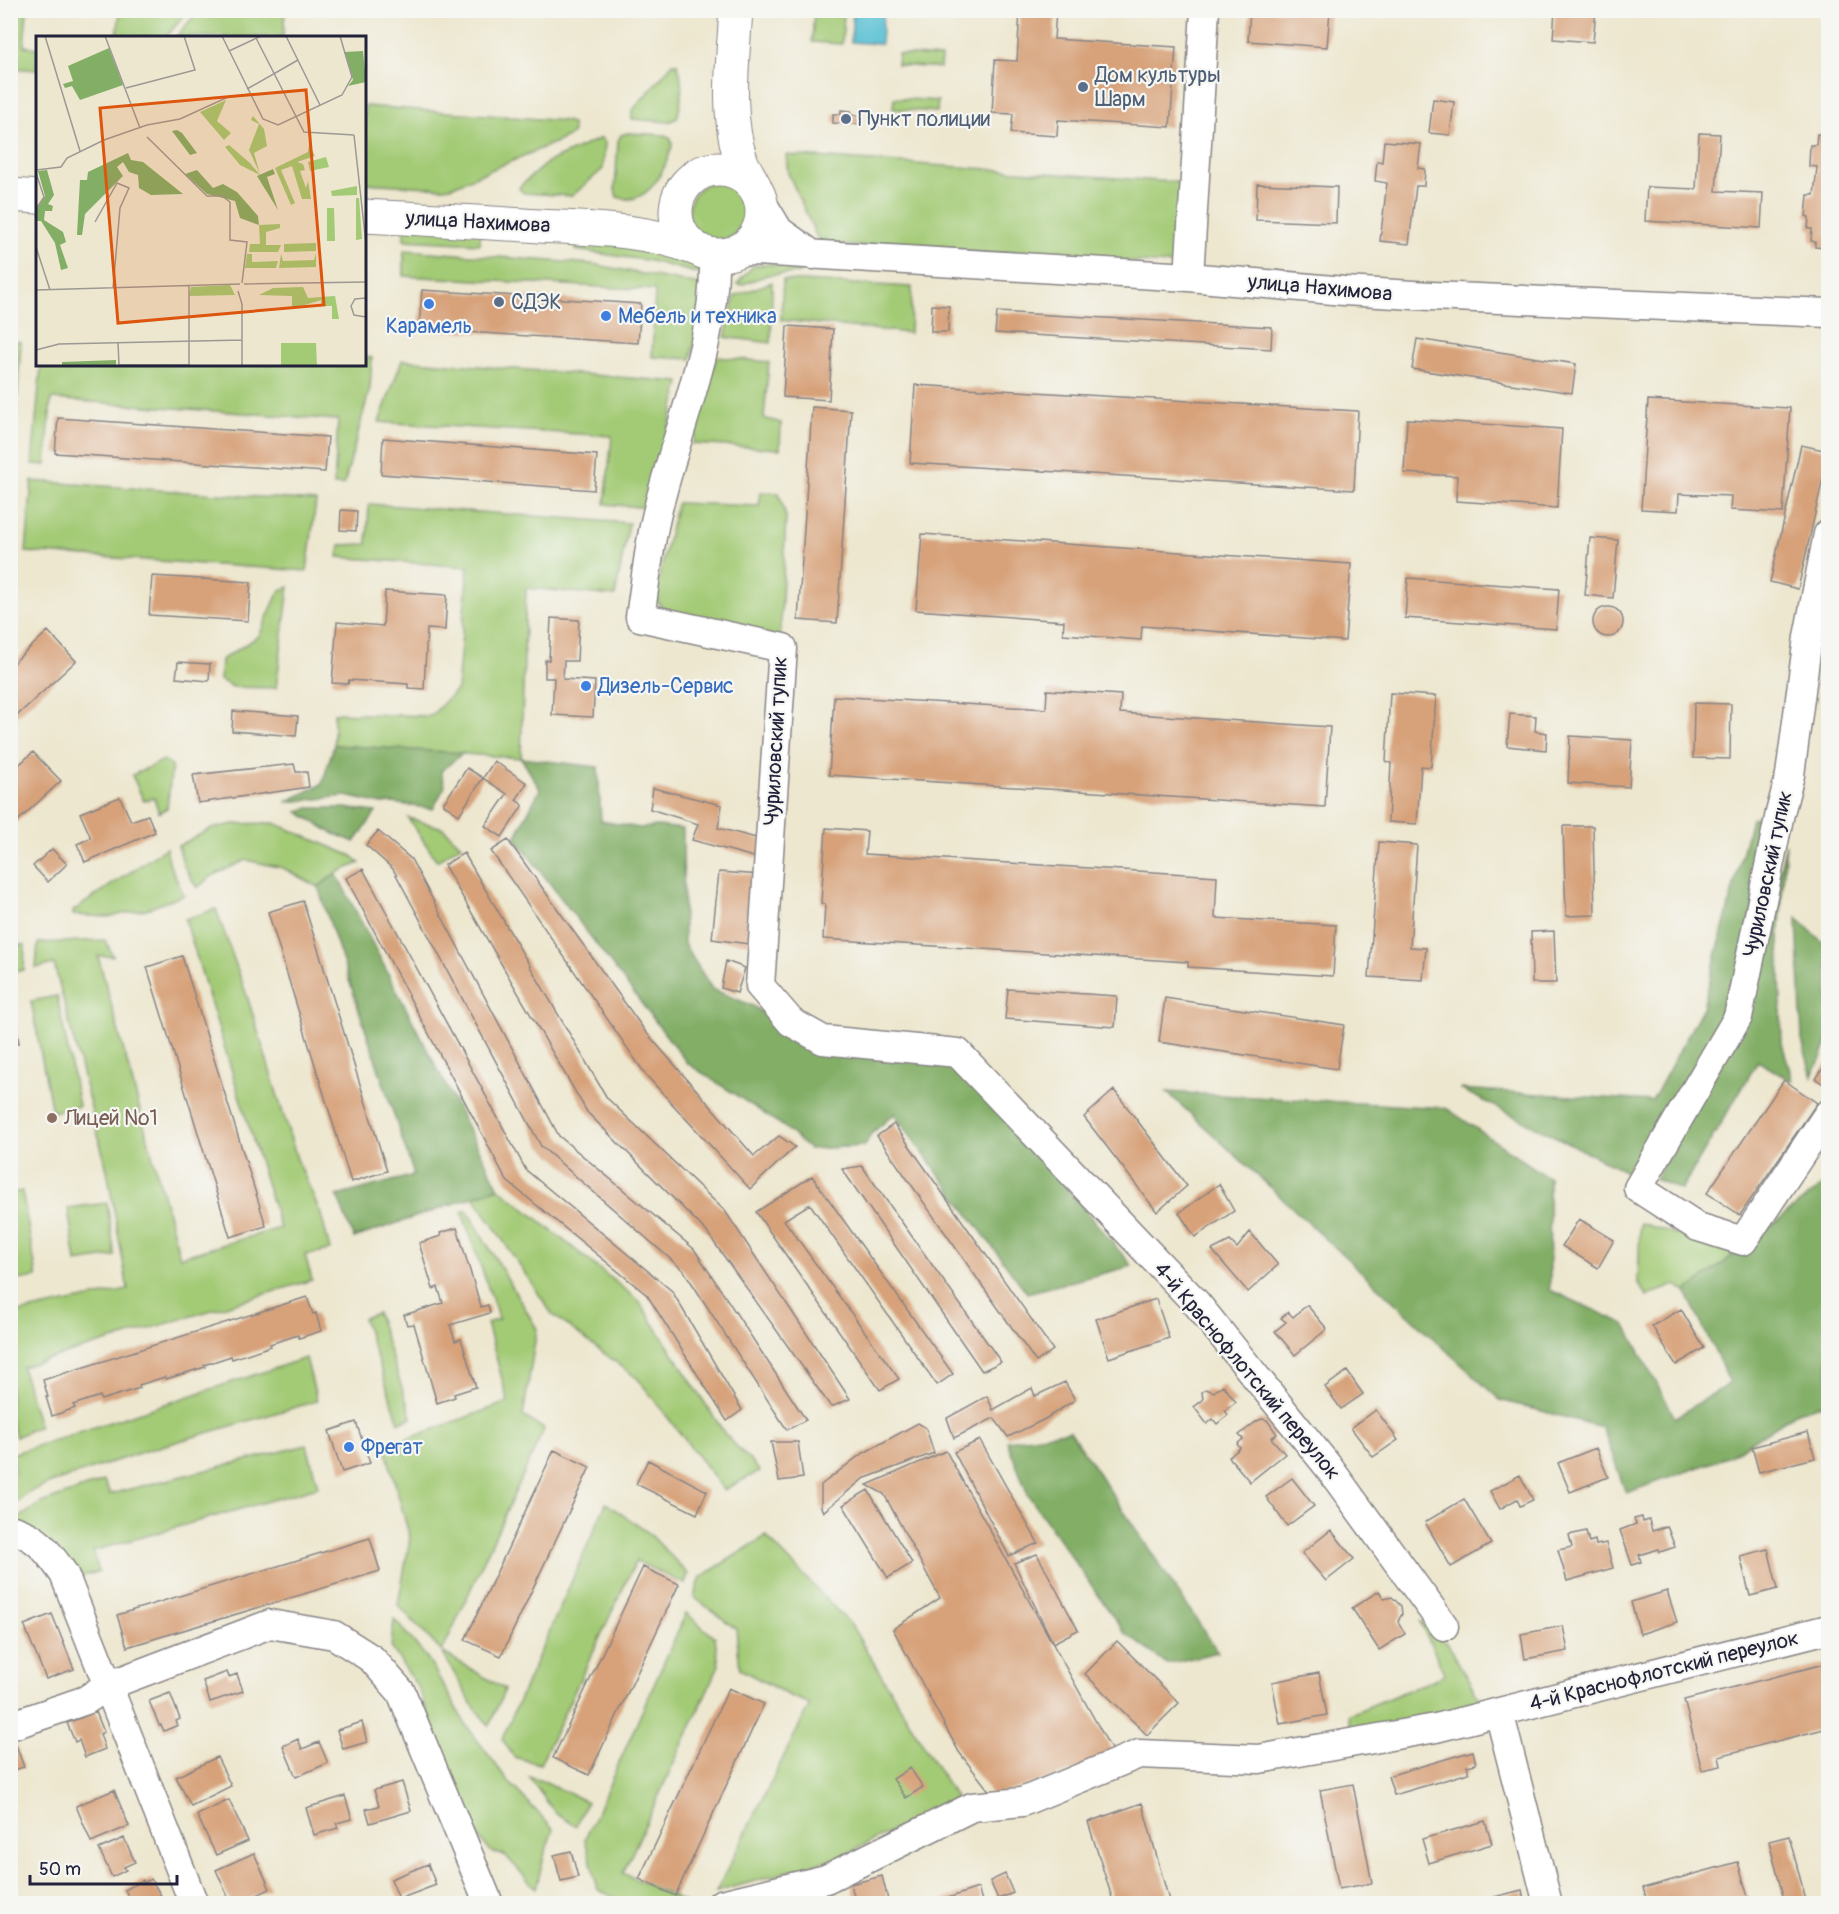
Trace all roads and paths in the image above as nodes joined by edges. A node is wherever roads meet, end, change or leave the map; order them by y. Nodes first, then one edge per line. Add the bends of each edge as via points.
1 (736, 10) edge
2 (1205, 10) edge
3 (732, 68) junction
4 (685, 184) junction
5 (10, 195) edge
6 (759, 195) junction
7 (36, 196) edge
8 (366, 216) edge
9 (591, 229) junction
10 (715, 252) junction
11 (813, 255) junction
12 (1189, 277) junction
13 (1828, 313) edge
14 (1828, 534) edge
15 (958, 1053) joint
16 (1828, 1114) edge
17 (10, 1529) edge
18 (1444, 1626) dead end
19 (1828, 1629) edge
20 (107, 1686) junction
21 (1499, 1712) junction
22 (10, 1726) edge
23 (194, 1904) edge
24 (489, 1904) edge
25 (721, 1904) edge
26 (1548, 1904) edge

1 - 3 main road
2 - 12 street
3 - 4 main road via 714,141
3 - 6 main road via 737,145
4 - 6 main road via 698,173 714,168 731,170 746,177
4 - 9 main road via 665,210 648,221 629,228
4 - 10 main road via 677,198 675,215 680,232 687,242
5 - 7 main road
6 - 10 main road via 761,223 753,238 744,247
6 - 11 street via 779,231
8 - 9 main road, улица Нахимова
9 - 10 main road via 653,235
10 - 11 street, улица Нахимова
10 - 15 street, Чуриловский тупик via 710,318 655,522 640,617 783,648 760,986 791,1022 823,1040
11 - 12 street, улица Нахимова
12 - 13 street, улица Нахимова via 1420,296
14 - 16 street, Чуриловский тупик via 1808,637 1790,775 1738,1017 1638,1188 1698,1227 1743,1241
15 - 18 street, 4-й Краснофлотский переулок via 1197,1304 1327,1465
17 - 20 street via 26,1533 45,1548 64,1574
19 - 21 street, 4-й Краснофлотский переулок
20 - 22 street via 86,1700
20 - 23 street
20 - 24 street via 270,1624 334,1635 372,1659 401,1692
21 - 25 street, 4-й Краснофлотский переулок via 1436,1728 1259,1759 1139,1754 1022,1802 972,1807 826,1879
21 - 26 street

